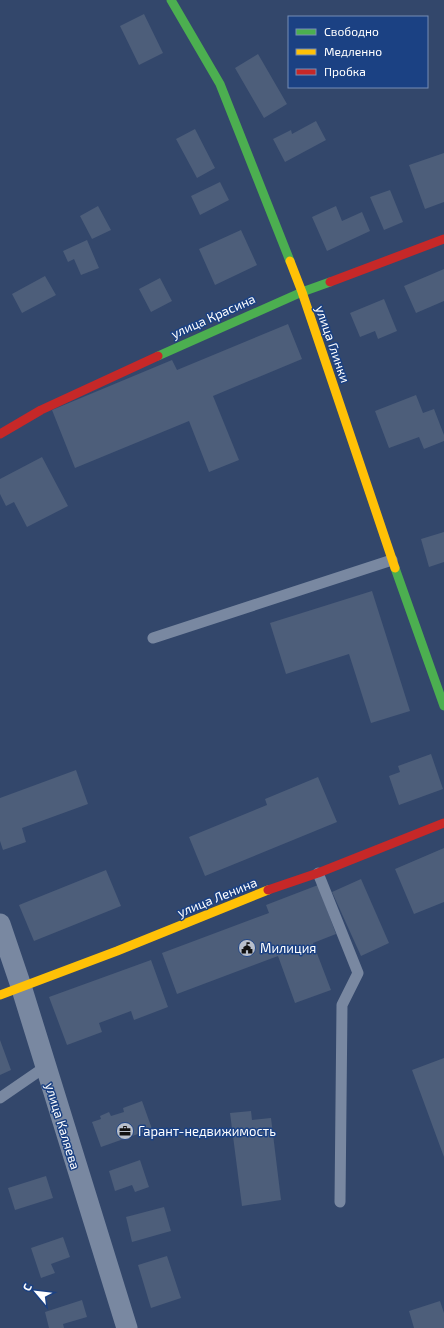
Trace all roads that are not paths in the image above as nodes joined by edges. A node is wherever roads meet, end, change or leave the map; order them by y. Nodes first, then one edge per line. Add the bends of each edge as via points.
1 (171, 0) edge
2 (444, 239) edge
3 (302, 292) junction
4 (0, 434) edge
5 (392, 560) junction
6 (153, 638) dead end
7 (441, 686) edge
8 (444, 706) edge
9 (444, 823) edge
10 (318, 873) junction
11 (0, 924) edge
12 (21, 986) junction
13 (0, 995) edge
14 (45, 1067) junction
15 (0, 1098) edge
16 (340, 1202) dead end
17 (127, 1328) edge

1 - 3 street, улица Глинки via 220,84
2 - 3 street, улица Красина
3 - 4 street, улица Красина via 96,384 41,410
3 - 5 street, улица Глинки
5 - 6 lane
5 - 7 street, улица Глинки
7 - 8 street, улица Глинки
9 - 10 street, улица Ленина
10 - 12 street, улица Ленина via 278,886 117,951
10 - 16 lane via 358,973 342,1005
11 - 12 street, улица Каляева
12 - 13 street, улица Ленина
12 - 14 street, улица Каляева
14 - 15 lane
14 - 17 street, улица Каляева

